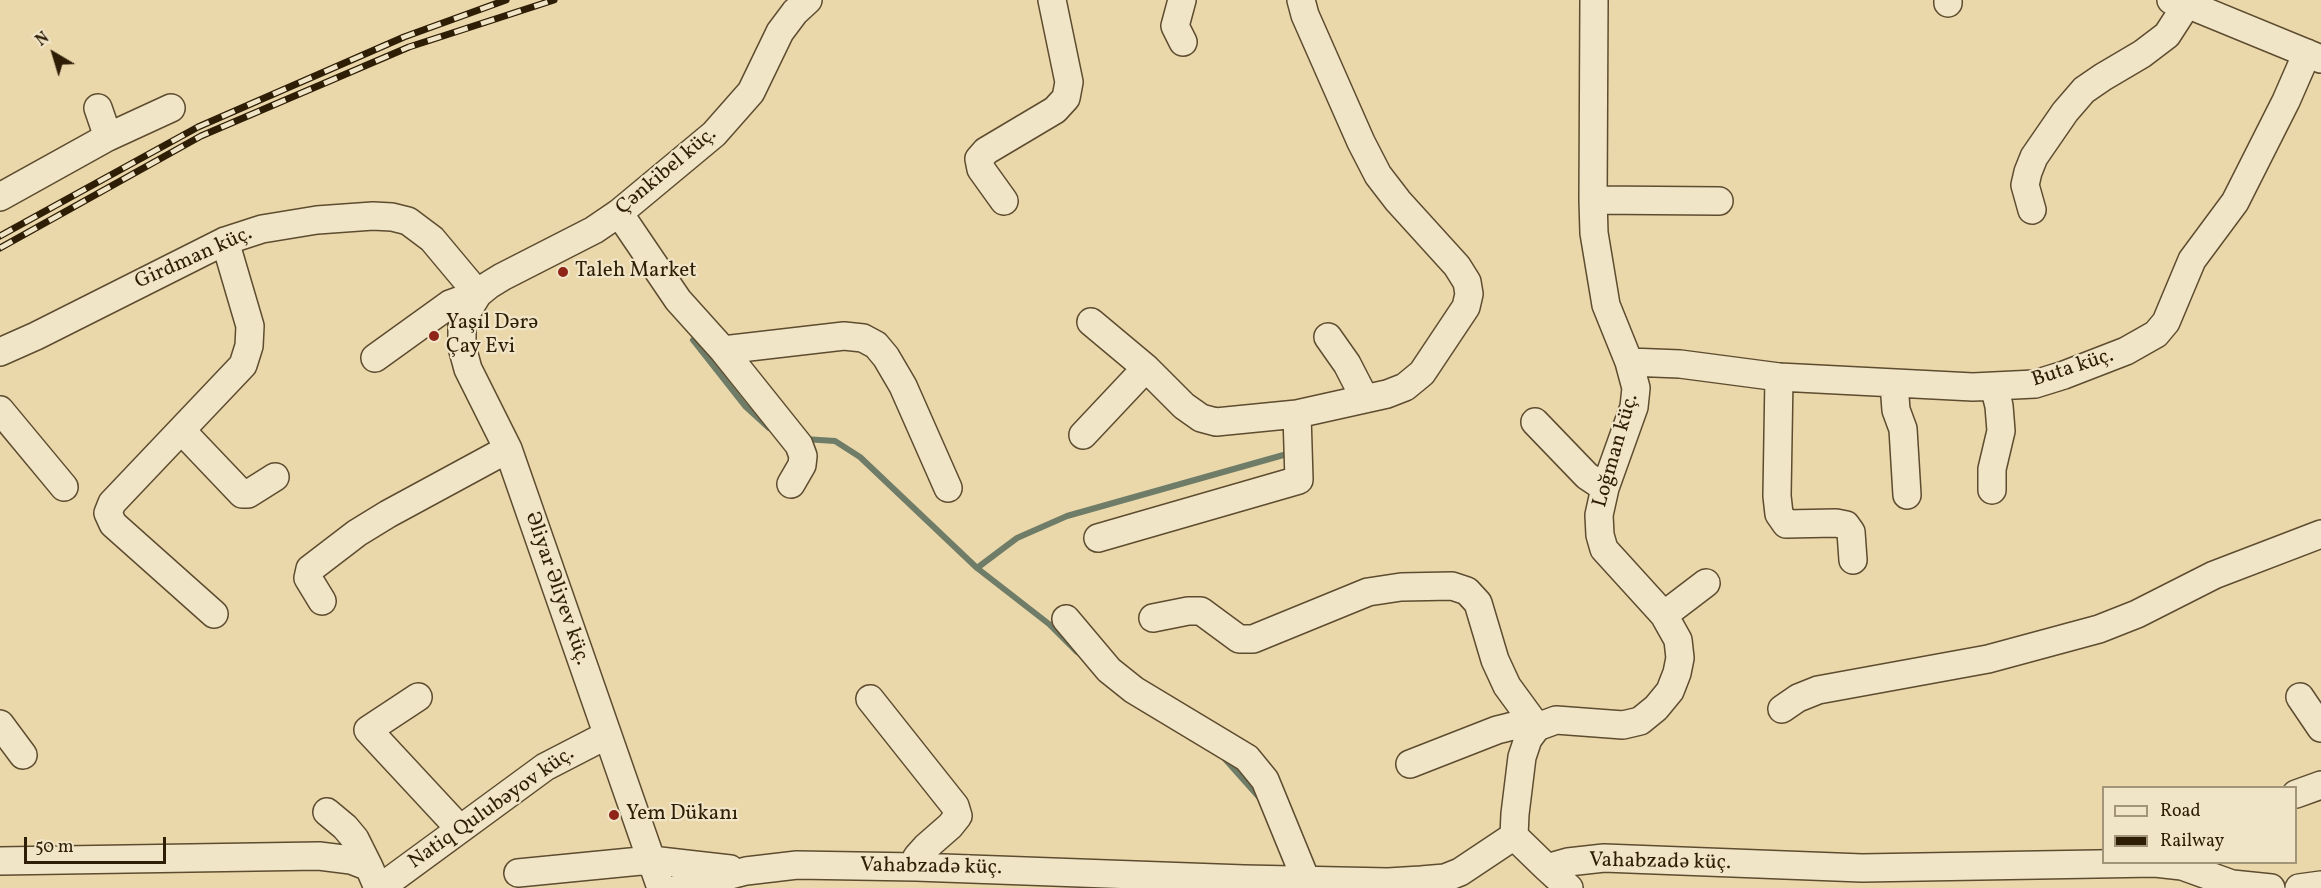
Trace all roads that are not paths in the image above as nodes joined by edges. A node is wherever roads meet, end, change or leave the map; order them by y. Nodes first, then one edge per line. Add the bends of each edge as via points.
1 (808, 0) edge
2 (1052, 0) edge
3 (1182, 0) edge
4 (1300, 0) edge
5 (1594, 0) edge
6 (2179, 2) edge
7 (1184, 42) dead end
8 (2314, 56) edge
9 (98, 108) dead end
10 (171, 108) dead end
11 (108, 137) junction
12 (0, 197) edge
13 (1593, 200) junction
14 (1004, 201) dead end
15 (1719, 201) dead end
16 (2032, 210) dead end
17 (619, 213) junction
18 (225, 241) junction
19 (478, 294) junction
20 (1091, 322) dead end
21 (1328, 336) dead end
22 (723, 350) junction
23 (0, 352) edge
24 (375, 358) dead end
25 (1629, 362) junction
26 (1146, 368) junction
27 (1779, 377) junction
28 (1894, 384) junction
29 (1994, 386) junction
30 (1365, 399) junction
31 (0, 410) edge
32 (1297, 414) junction
33 (1535, 422) dead end
34 (182, 431) junction
35 (1083, 435) dead end
36 (508, 449) junction
37 (275, 477) dead end
38 (791, 484) dead end
39 (64, 487) dead end
40 (948, 488) dead end
41 (1605, 488) junction
42 (1992, 489) dead end
43 (1907, 495) dead end
44 (2321, 534) edge
45 (1098, 538) dead end
46 (1853, 560) dead end
47 (1706, 583) dead end
48 (322, 601) dead end
49 (214, 614) dead end
50 (1664, 615) junction
51 (1153, 618) dead end
52 (1066, 619) dead end
53 (418, 697) dead end
54 (2300, 697) dead end
55 (870, 699) dead end
56 (1782, 709) dead end
57 (0, 724) edge
58 (1537, 727) junction
59 (2321, 728) edge
60 (607, 735) junction
61 (22, 755) dead end
62 (1410, 764) dead end
63 (2321, 785) edge
64 (2297, 794) edge
65 (327, 812) dead end
66 (460, 829) junction
67 (1514, 836) junction
68 (651, 860) junction
69 (0, 861) edge
70 (2129, 864) edge
71 (2168, 864) edge
72 (916, 867) junction
73 (1547, 868) junction
74 (746, 871) junction
75 (518, 873) dead end
76 (1959, 877) edge
77 (2203, 878) edge
78 (1306, 880) junction
79 (376, 881) edge
80 (1356, 884) edge
81 (2321, 885) edge
82 (661, 888) edge
83 (679, 888) edge
84 (1569, 888) edge
85 (2271, 888) edge
86 (2299, 888) edge

1 - 17 street, Çənkibel küç. via 780,32 751,92 729,118
2 - 14 street via 1069,82 1065,98 1056,110 979,159 981,169
3 - 7 street via 1175,26
4 - 30 street via 1378,175 1457,266 1469,294 1466,307 1422,373 1405,387
5 - 13 street, Loğman küç.
6 - 8 street
6 - 16 street via 2166,35 2084,90 2065,112 2028,172 2025,185
8 - 29 street, Buta küç. via 2286,101 2235,202 2192,260 2166,322 2156,334 2126,351 2064,375 2035,384
9 - 11 street
10 - 11 street
11 - 12 street
13 - 15 street
13 - 25 street, Loğman küç. via 1606,305
17 - 19 street, Çənkibel küç.
17 - 22 street via 678,300
18 - 19 street, Girdman küç. via 262,229 317,220 392,216 421,229
18 - 23 street, Girdman küç.
18 - 34 street via 250,326 249,346 243,364
19 - 24 street via 450,304
19 - 36 street, Əliyar Əliyev küç. via 462,327 462,347 468,369
20 - 26 street
21 - 30 street
22 - 38 street via 799,445 802,465
22 - 40 street via 844,336 863,338 876,345 903,386
25 - 27 street, Buta küç. via 1680,364
25 - 41 street, Loğman küç. via 1636,388 1634,406
26 - 32 street via 1201,418 1216,422
26 - 35 street
27 - 28 street, Buta küç.
27 - 46 street via 1779,514 1786,524 1846,525 1851,532
28 - 29 street, Buta küç.
28 - 43 street via 1896,410 1903,429
29 - 42 street via 2001,431
30 - 32 street
31 - 39 street
32 - 45 street via 1299,480
33 - 41 street via 1587,476
34 - 37 street via 242,494
34 - 49 street via 112,503 108,513 112,524
36 - 48 street via 388,514 310,569 308,578
36 - 60 street, Əliyar Əliyev küç.
41 - 50 street, Loğman küç. via 1599,515 1604,549
44 - 56 street via 2214,574 2099,630 1988,659 1818,690
47 - 50 street
50 - 58 street, Loğman küç. via 1678,640 1680,658 1670,691 1656,708 1640,721 1623,725 1556,720
51 - 58 street via 1202,611 1239,639 1253,639 1368,592 1452,586 1467,591 1478,603 1507,686
52 - 78 street via 1109,670 1134,690 1247,758 1265,780
53 - 66 street via 368,730
54 - 59 street
55 - 72 street via 955,806 958,816 917,857
57 - 61 street
58 - 62 street, Loğman küç. via 1517,725 1497,730
58 - 67 street via 1522,757
60 - 66 street, Natiq Qulubəyov küç. via 545,767
60 - 68 street, Əliyar Əliyev küç.
63 - 64 street
65 - 79 street via 355,839
66 - 79 street, Natiq Qulubəyov küç.
67 - 73 street
67 - 80 street, Vahabzadə küç. via 1445,878
68 - 74 street
68 - 75 street
68 - 82 street, Əliyar Əliyev küç.
69 - 79 street via 319,856 351,860
70 - 76 street, Vahabzadə küç.
71 - 77 street, Vahabzadə küç. via 2182,866
72 - 74 street, Vahabzadə küç. via 797,866
72 - 78 street, Vahabzadə küç.
73 - 76 street, Vahabzadə küç. via 1604,858 1862,868
73 - 84 street
74 - 83 street, Vahabzadə küç.
77 - 85 street, Vahabzadə küç.
78 - 80 street, Vahabzadə küç.
81 - 86 street

